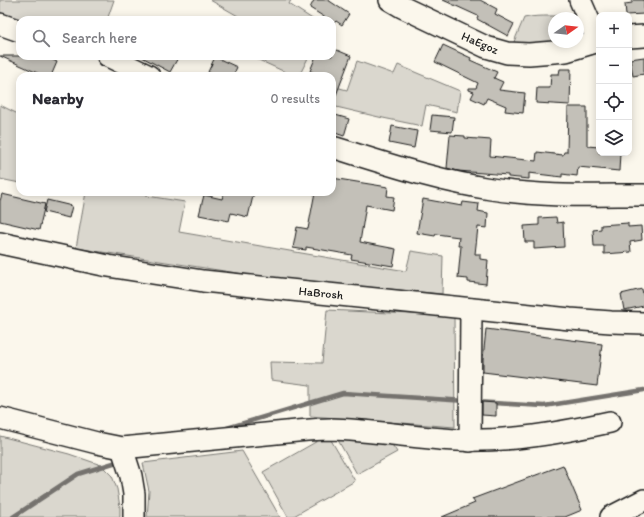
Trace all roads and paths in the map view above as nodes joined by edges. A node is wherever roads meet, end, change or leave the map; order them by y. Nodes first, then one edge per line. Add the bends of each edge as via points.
1 (390, 0) edge
2 (580, 0) edge
3 (0, 24) edge
4 (16, 29) edge
5 (596, 35) edge
6 (644, 36) edge
7 (632, 37) edge
8 (596, 42) edge
9 (116, 60) edge
10 (141, 72) edge
11 (336, 148) edge
12 (644, 195) edge
13 (0, 243) edge
14 (471, 309) junction
15 (644, 323) edge
16 (0, 418) edge
17 (610, 422) dead end
18 (470, 441) junction
19 (122, 448) junction
20 (644, 500) edge
21 (134, 517) edge
22 (611, 517) edge

1 - 8 street, HaEgoz via 486,47 507,53 566,52
2 - 5 street
3 - 4 street
6 - 7 street
9 - 10 street
11 - 12 street via 431,177 490,189 550,195
13 - 14 street, HaBrosh via 152,274
14 - 15 street, HaBrosh via 597,322
14 - 18 street
16 - 19 street
17 - 18 street via 540,435
18 - 19 street via 325,429
19 - 21 street via 131,476
20 - 22 street

